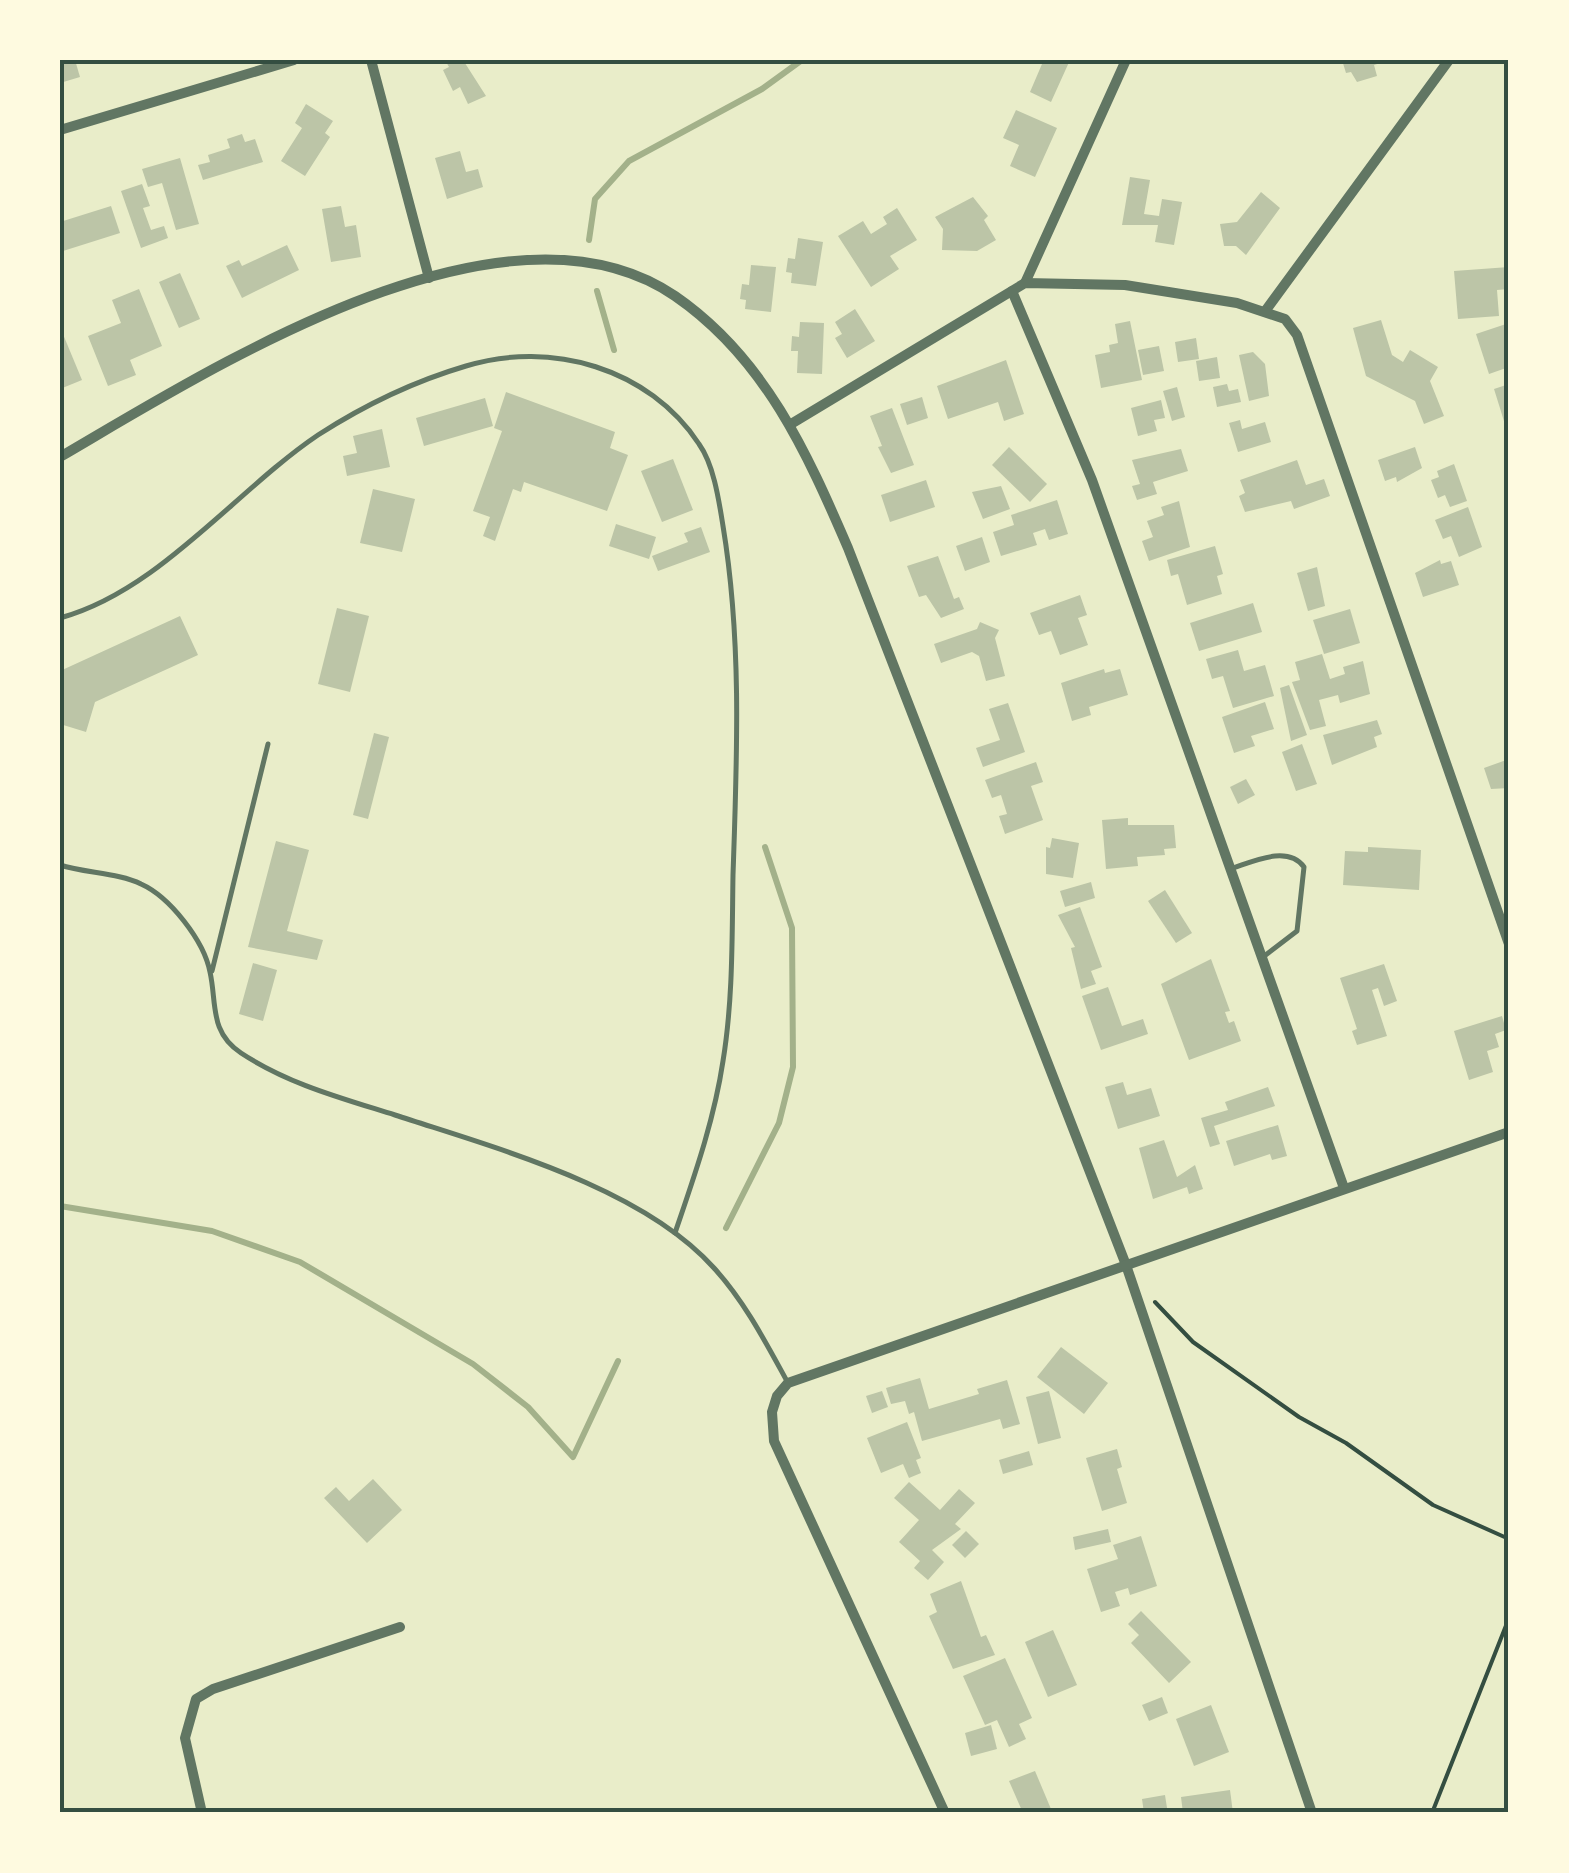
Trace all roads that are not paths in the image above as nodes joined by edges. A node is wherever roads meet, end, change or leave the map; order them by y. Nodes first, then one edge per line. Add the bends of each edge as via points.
1 (294, 60) edge
2 (371, 60) edge
3 (1126, 60) edge
4 (1448, 60) edge
5 (60, 130) edge
6 (429, 278) junction
7 (1026, 283) junction
8 (1012, 290) junction
9 (1266, 310) junction
10 (790, 424) junction
11 (60, 457) edge
12 (60, 618) edge
13 (268, 744) dead end
14 (60, 866) edge
15 (1230, 869) junction
16 (1509, 944) edge
17 (1262, 958) junction
18 (211, 974) junction
19 (1509, 1132) edge
20 (1344, 1188) junction
21 (675, 1233) junction
22 (1126, 1265) junction
23 (788, 1382) junction
24 (400, 1626) dead end
25 (202, 1813) edge
26 (945, 1813) edge
27 (1312, 1813) edge

1 - 5 street
2 - 6 street
3 - 7 street
4 - 9 street
6 - 10 street via 548,257 610,266 674,296 700,318 746,362
6 - 11 street via 208,370
7 - 8 street
7 - 9 street via 1125,285
8 - 10 street
8 - 15 street via 1092,480
9 - 16 street via 1297,335
10 - 22 street via 814,463 848,548
12 - 21 lane via 91,610 157,565 317,436 386,397 466,366 510,356 552,357 600,367 655,393 701,446 719,502 735,599 737,752 724,1060 710,1130
13 - 18 lane
14 - 18 lane via 141,884 190,930
15 - 17 street
15 - 17 lane via 1278,856 1304,867 1296,932
17 - 20 street
18 - 21 lane via 216,1025 226,1040 282,1078 514,1154
19 - 20 street
20 - 22 street
21 - 23 lane via 713,1266 752,1316
22 - 23 street
22 - 27 street
23 - 26 street via 772,1412 774,1441
24 - 25 street via 196,1700 186,1738

